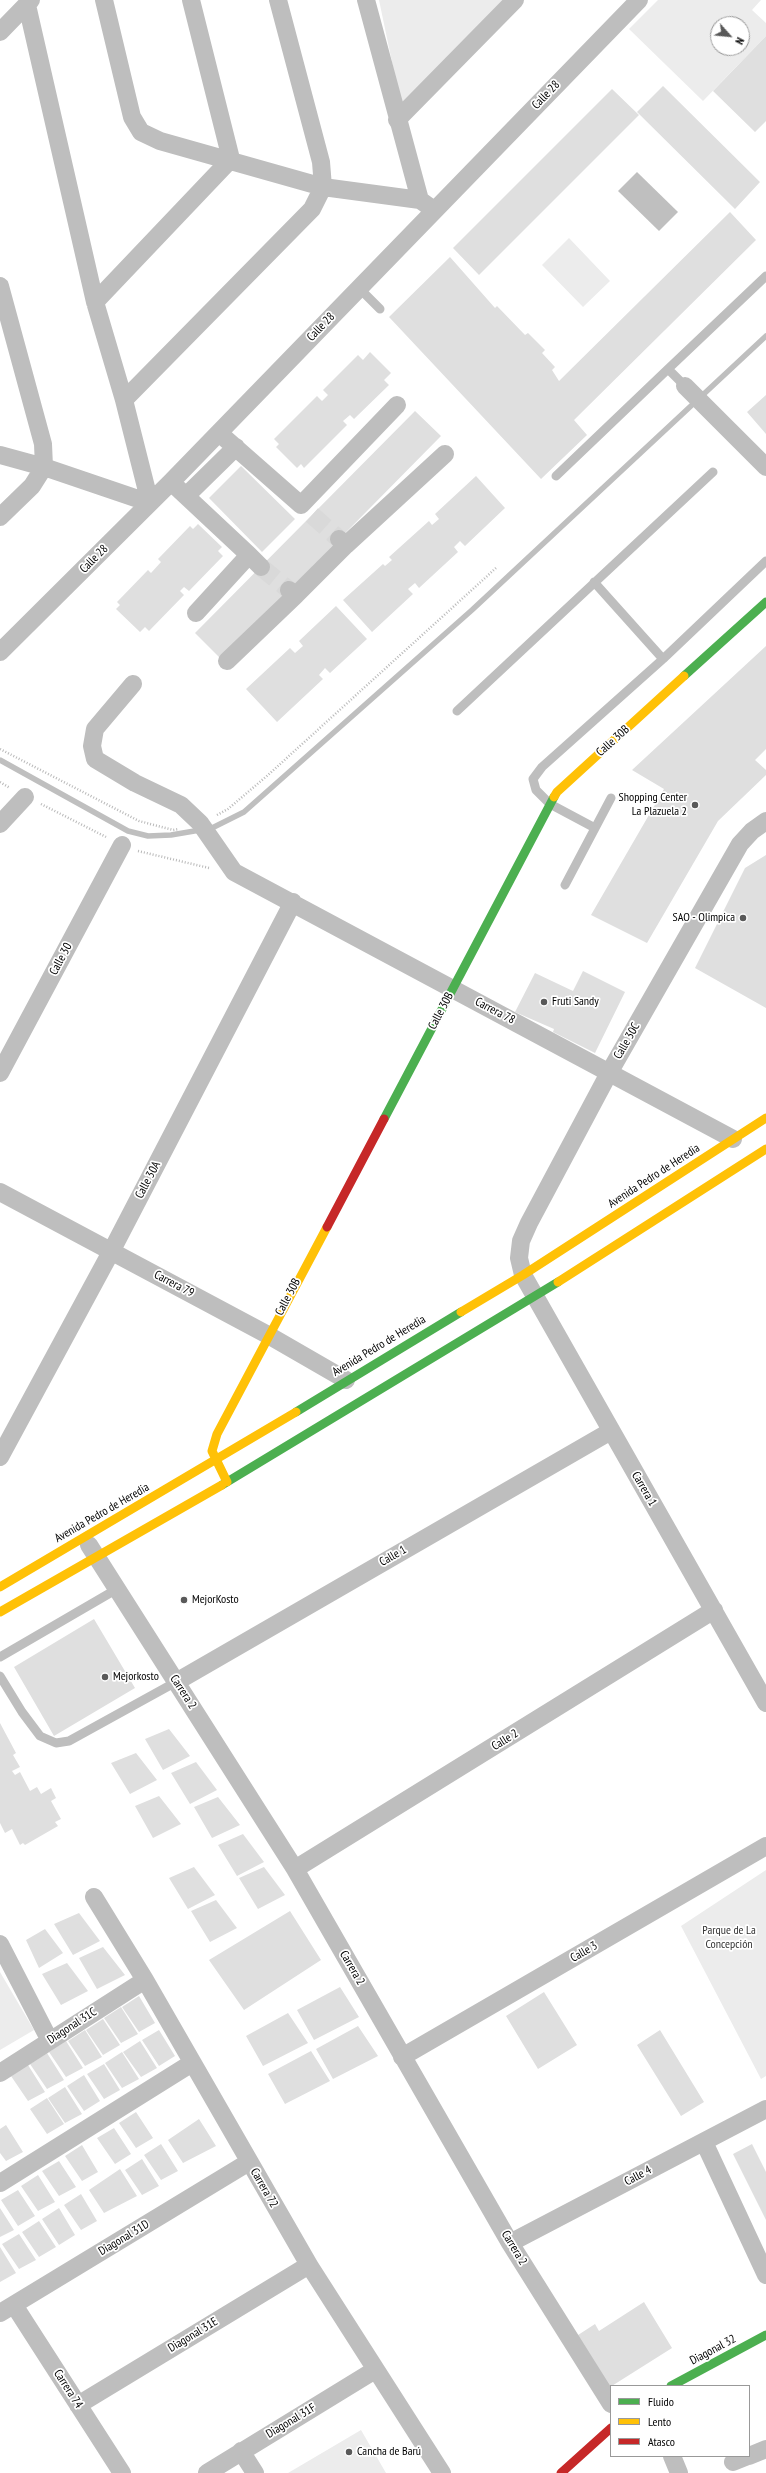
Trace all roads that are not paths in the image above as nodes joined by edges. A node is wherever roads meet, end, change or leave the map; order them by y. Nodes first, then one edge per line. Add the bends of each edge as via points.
1 (104, 0) edge
2 (191, 0) edge
3 (278, 0) edge
4 (366, 0) edge
5 (515, 0) edge
6 (639, 0) edge
7 (29, 2) edge
8 (0, 32) edge
9 (397, 120) junction
10 (231, 159) junction
11 (323, 187) junction
12 (427, 205) junction
13 (766, 276) edge
14 (0, 286) edge
15 (359, 288) junction
16 (95, 302) junction
17 (380, 309) dead end
18 (668, 369) junction
19 (685, 386) joint
20 (124, 400) junction
21 (397, 405) dead end
22 (219, 433) junction
23 (236, 447) junction
24 (445, 454) dead end
25 (0, 455) edge
26 (44, 467) junction
27 (766, 467) edge
28 (713, 472) dead end
29 (556, 476) dead end
30 (171, 482) junction
31 (186, 496) junction
32 (150, 503) junction
33 (0, 517) edge
34 (766, 561) edge
35 (594, 582) junction
36 (766, 602) edge
37 (196, 613) dead end
38 (0, 652) edge
39 (663, 659) junction
40 (227, 661) dead end
41 (134, 684) dead end
42 (457, 711) dead end
43 (25, 797) dead end
44 (611, 798) dead end
45 (550, 804) junction
46 (766, 821) edge
47 (0, 824) edge
48 (595, 828) junction
49 (122, 845) dead end
50 (565, 885) dead end
51 (293, 902) junction
52 (454, 988) junction
53 (0, 1073) edge
54 (609, 1073) junction
55 (766, 1118) edge
56 (734, 1139) junction
57 (766, 1149) edge
58 (0, 1192) edge
59 (112, 1250) junction
60 (523, 1275) junction
61 (535, 1296) junction
62 (268, 1335) junction
63 (346, 1380) junction
64 (611, 1431) junction
65 (0, 1457) edge
66 (216, 1460) junction
67 (227, 1482) junction
68 (84, 1537) junction
69 (97, 1557) junction
70 (0, 1587) edge
71 (117, 1589) junction
72 (714, 1610) junction
73 (0, 1612) edge
74 (0, 1657) edge
75 (0, 1676) edge
76 (176, 1682) junction
77 (766, 1703) edge
78 (766, 1846) edge
79 (296, 1869) junction
80 (94, 1897) dead end
81 (0, 1944) edge
82 (145, 1980) junction
83 (50, 2041) junction
84 (402, 2057) junction
85 (192, 2063) junction
86 (0, 2072) edge
87 (766, 2109) edge
88 (704, 2142) junction
89 (249, 2162) junction
90 (0, 2183) edge
91 (510, 2243) junction
92 (308, 2265) junction
93 (766, 2275) edge
94 (7, 2309) edge
95 (766, 2334) edge
96 (375, 2370) junction
97 (673, 2385) edge
98 (610, 2402) edge
99 (78, 2405) junction
100 (610, 2429) edge
101 (766, 2449) edge
102 (241, 2452) junction
103 (750, 2455) edge
104 (672, 2457) edge
105 (122, 2473) edge
106 (207, 2473) edge
107 (255, 2473) edge
108 (442, 2473) edge
109 (561, 2473) edge
110 (679, 2473) edge

1 - 10 street via 132,117 141,132 160,141
2 - 10 street
3 - 11 street via 321,162
4 - 9 street
5 - 9 street
6 - 12 street, Calle 28
7 - 8 street
7 - 16 street
9 - 12 street
10 - 11 street
10 - 16 street
11 - 12 street
11 - 20 street via 312,209
12 - 15 street, Calle 28
13 - 18 lane
14 - 26 street via 43,444
15 - 17 lane
15 - 22 street, Calle 28
16 - 20 street
18 - 19 lane
18 - 29 lane
19 - 27 street
20 - 32 street
21 - 23 street via 307,510
22 - 23 street
22 - 30 street, Calle 28
23 - 31 street
24 - 40 street via 343,542
25 - 26 street
26 - 32 street
26 - 33 street via 32,486
28 - 35 lane
30 - 31 street
30 - 32 street, Calle 28
31 - 37 street via 255,561
32 - 38 street, Calle 28
34 - 39 lane
35 - 39 lane
35 - 42 lane
36 - 45 main road, Calle 30B via 556,792
39 - 45 lane via 542,767 533,779 536,790
41 - 51 street, Carrera 78 via 95,729 92,746 95,759 134,783 181,806 202,825 231,868
43 - 47 street
44 - 48 lane
45 - 48 lane
45 - 52 main road, Calle 30B
46 - 54 street, Calle 30C via 740,844
48 - 50 lane
49 - 53 street, Calle 30
51 - 52 street, Carrera 78
51 - 59 street, Calle 30A
52 - 54 street, Carrera 78
52 - 62 main road, Calle 30B
54 - 56 street, Carrera 78
54 - 60 street, Calle 30C via 521,1241 519,1258
55 - 56 main road, Avenida Pedro de Heredia
56 - 60 main road, Avenida Pedro de Heredia
57 - 61 main road
58 - 59 street, Carrera 79
59 - 62 street, Carrera 79
59 - 65 street, Calle 30A
60 - 61 street, Carrera 1
60 - 63 main road, Avenida Pedro de Heredia
61 - 64 street, Carrera 1
61 - 67 main road
62 - 63 street, Carrera 79
62 - 66 main road, Calle 30B via 217,1434 212,1451
63 - 66 main road, Avenida Pedro de Heredia
64 - 72 street, Carrera 1
64 - 76 street, Calle 1
66 - 67 main road, Calle 30B
66 - 68 main road, Avenida Pedro de Heredia
67 - 69 main road
68 - 69 street, Carrera 2
68 - 70 main road, Avenida Pedro de Heredia
69 - 71 street, Carrera 2
69 - 73 main road
71 - 74 lane
71 - 76 street, Carrera 2
72 - 77 street, Carrera 1
72 - 79 street, Calle 2
75 - 76 lane via 40,1736 56,1743 69,1741
76 - 79 street, Carrera 2
78 - 84 street, Calle 3
79 - 84 street, Carrera 2
80 - 82 street, Carrera 72
81 - 83 street
82 - 83 street, Diagonal 31C
82 - 85 street, Carrera 72
83 - 86 street, Diagonal 31C
84 - 91 street, Carrera 2
85 - 89 street, Carrera 72
85 - 90 street
87 - 88 street, Calle 4
88 - 91 street, Calle 4
88 - 93 street
89 - 92 street, Carrera 72
89 - 94 street, Diagonal 31D
91 - 98 street, Carrera 2
92 - 96 street, Carrera 72
92 - 99 street, Diagonal 31E
94 - 99 street, Carrera 74
95 - 97 main road, Diagonal 32
96 - 102 street, Diagonal 31F
96 - 108 street, Carrera 72
99 - 105 street, Carrera 74
100 - 109 main road
101 - 103 street
102 - 106 street, Diagonal 31F
102 - 107 street
104 - 110 street

